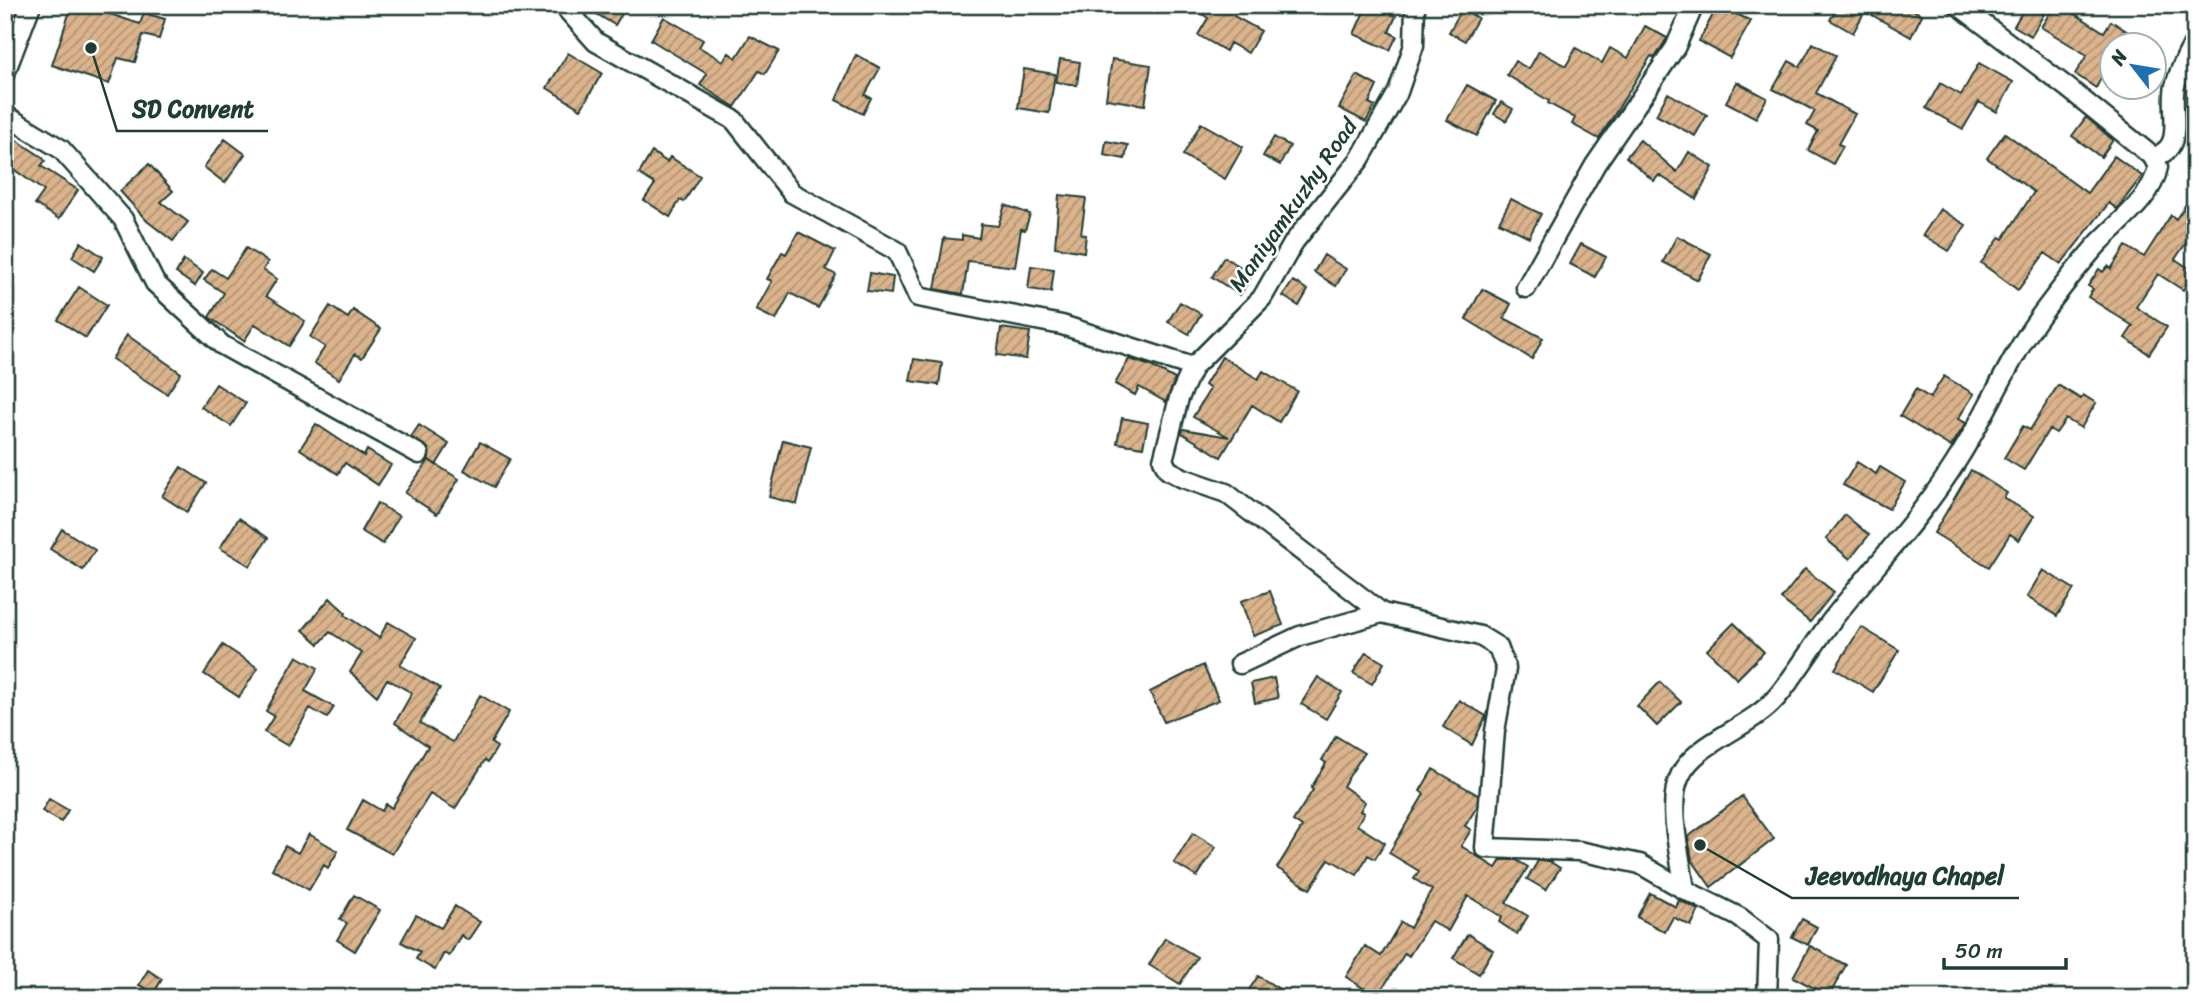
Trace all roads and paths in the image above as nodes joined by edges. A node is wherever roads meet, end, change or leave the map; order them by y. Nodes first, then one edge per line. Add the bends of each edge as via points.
1 (31, 5) edge
2 (563, 5) edge
3 (1415, 5) edge
4 (1694, 5) edge
5 (1958, 5) edge
6 (2195, 41) edge
7 (5, 73) edge
8 (5, 115) edge
9 (2153, 157) junction
10 (1526, 288) dead end
11 (1193, 367) junction
12 (419, 454) dead end
13 (1382, 613) junction
14 (1240, 664) dead end
15 (1685, 890) junction
16 (1767, 998) edge

1 - 7 street
2 - 11 street via 596,43 734,120 792,193 897,251 918,297 1062,325
3 - 11 street, Maniyamkuzhy Road via 1414,45 1398,92 1360,159 1294,242 1262,298
4 - 10 street via 1675,48 1595,165
5 - 9 street
6 - 9 street via 2174,89 2171,147
8 - 12 street via 61,149 124,219 155,283 222,345
9 - 15 street via 2158,167 2155,180 2096,246 2019,345 1936,492 1831,621 1769,707 1689,761 1675,788 1674,803
11 - 13 street, Maniyamkuzhy Road via 1163,460 1168,470 1226,494
13 - 14 street via 1300,636
13 - 15 street via 1480,636 1498,647 1506,669 1494,731 1485,848 1579,851 1640,864
15 - 16 street via 1739,917 1769,940

